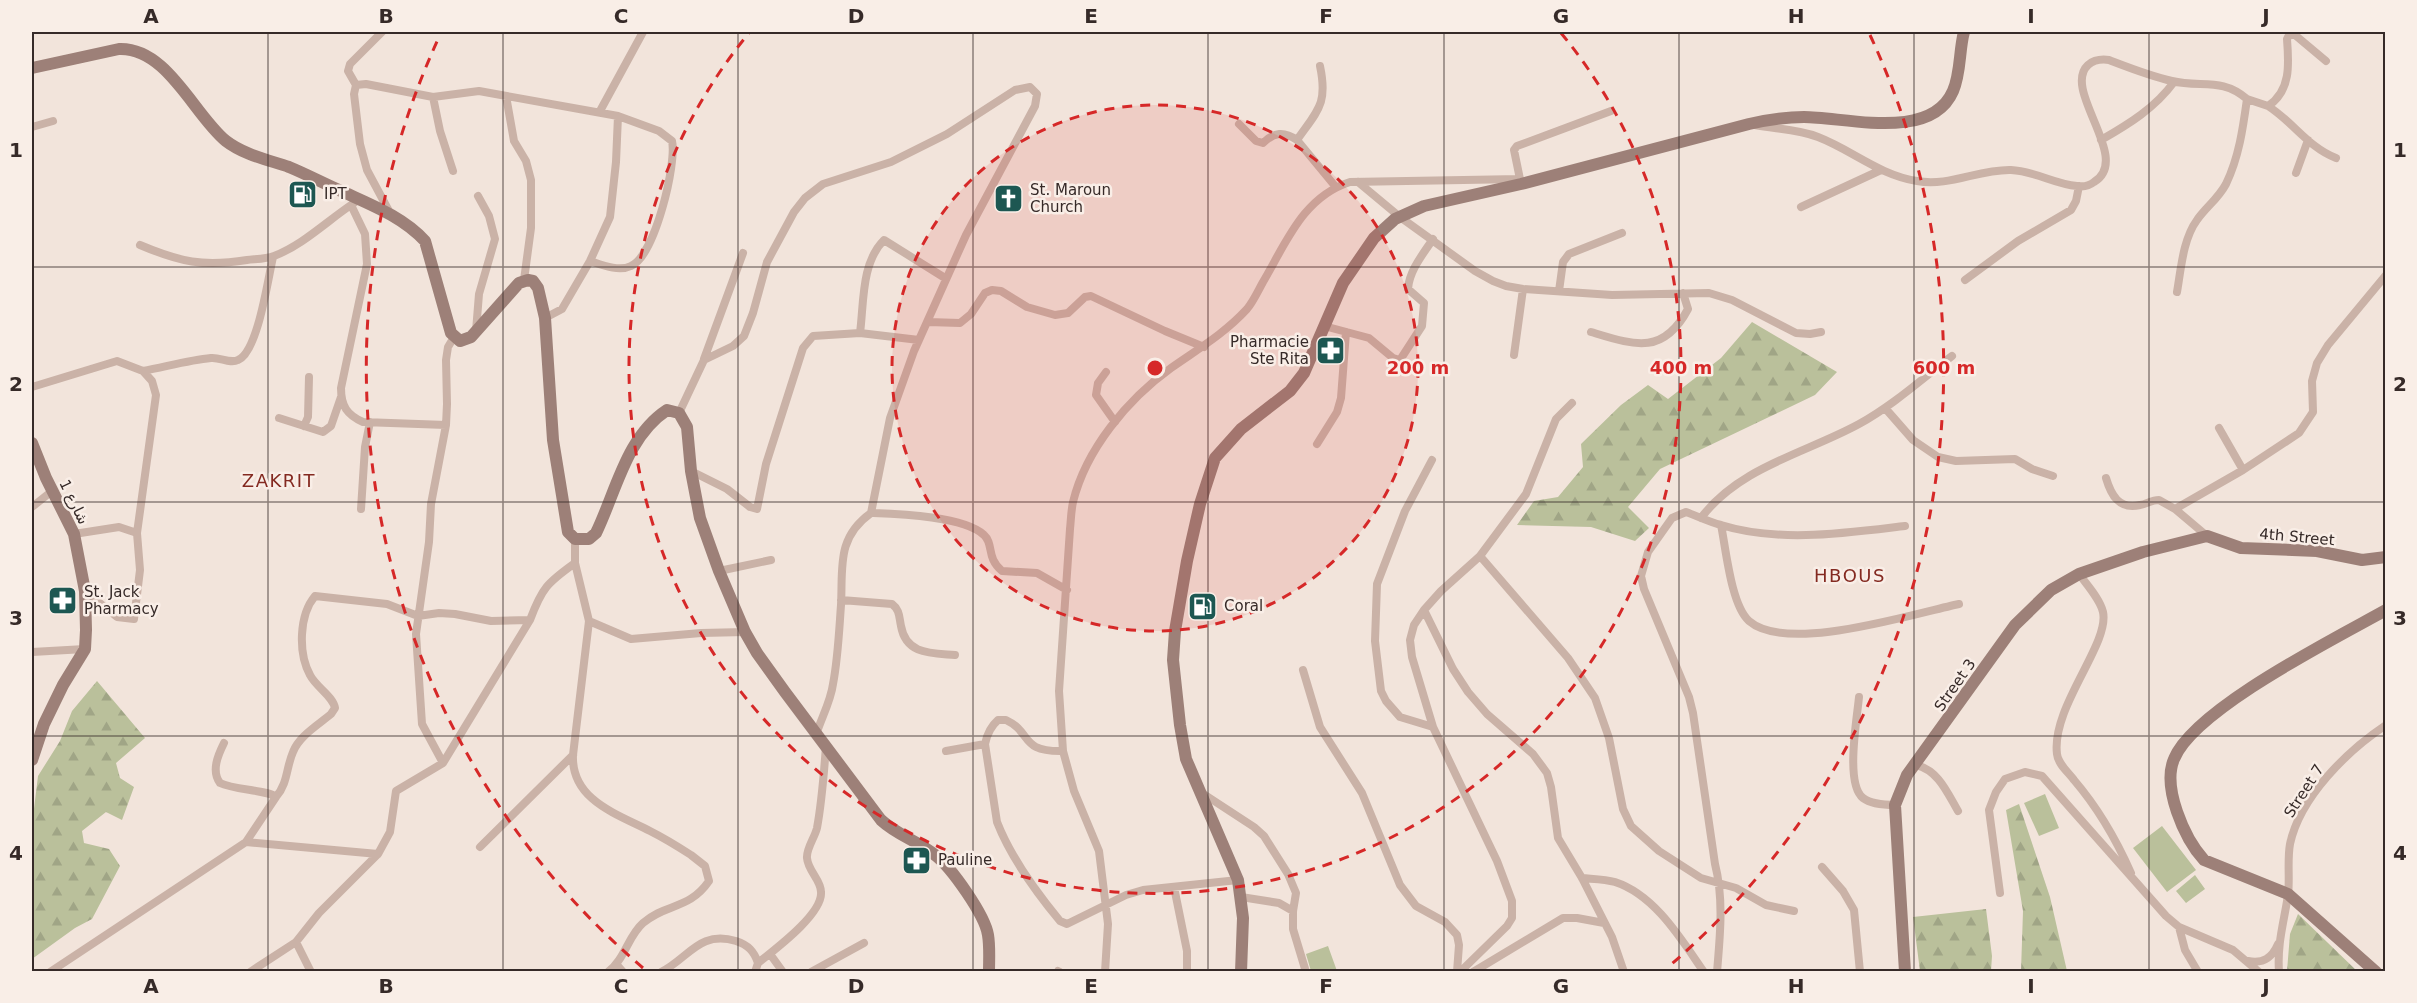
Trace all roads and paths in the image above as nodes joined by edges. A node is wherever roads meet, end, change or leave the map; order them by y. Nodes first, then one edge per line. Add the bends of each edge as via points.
1 (382, 32) edge
2 (643, 32) edge
3 (1964, 32) edge
4 (2326, 60) dead end
5 (1320, 66) dead end
6 (32, 68) edge
7 (2174, 82) junction
8 (356, 85) junction
9 (506, 96) junction
10 (433, 97) junction
11 (2247, 99) junction
12 (2268, 106) junction
13 (600, 111) junction
14 (1611, 111) dead end
15 (618, 116) junction
16 (53, 121) dead end
17 (1239, 124) dead end
18 (1749, 124) junction
19 (32, 127) edge
20 (1297, 140) junction
21 (2101, 140) junction
22 (2308, 140) junction
23 (2336, 158) dead end
24 (1881, 170) junction
25 (453, 171) dead end
26 (2296, 173) dead end
27 (1358, 182) junction
28 (1520, 182) junction
29 (1335, 186) junction
30 (2079, 186) junction
31 (478, 196) dead end
32 (356, 203) junction
33 (1801, 207) dead end
34 (392, 215) junction
35 (1400, 217) junction
36 (1622, 233) dead end
37 (1433, 239) junction
38 (140, 244) dead end
39 (743, 253) dead end
40 (273, 257) junction
41 (590, 261) junction
42 (945, 278) junction
43 (2384, 278) edge
44 (524, 280) junction
45 (1965, 280) dead end
46 (1523, 289) junction
47 (1559, 291) junction
48 (2177, 292) dead end
49 (1683, 293) junction
50 (545, 318) junction
51 (928, 322) junction
52 (1324, 326) junction
53 (476, 331) junction
54 (1346, 332) junction
55 (1591, 332) dead end
56 (1821, 332) dead end
57 (860, 333) junction
58 (454, 337) junction
59 (919, 340) junction
60 (1204, 347) junction
61 (1514, 355) dead end
62 (1952, 356) dead end
63 (704, 360) junction
64 (143, 371) junction
65 (1106, 372) dead end
66 (309, 376) dead end
67 (32, 387) edge
68 (341, 397) junction
69 (1572, 403) dead end
70 (1885, 408) junction
71 (679, 413) junction
72 (279, 418) dead end
73 (370, 422) junction
74 (1115, 422) junction
75 (446, 425) junction
76 (304, 426) junction
77 (2219, 428) dead end
78 (32, 443) edge
79 (1317, 444) dead end
80 (1432, 460) dead end
81 (2243, 470) junction
82 (691, 471) junction
83 (2053, 476) dead end
84 (2106, 478) dead end
85 (52, 490) junction
86 (32, 507) edge
87 (361, 508) dead end
88 (2175, 509) junction
89 (871, 513) junction
90 (1701, 518) junction
91 (1721, 525) junction
92 (1905, 526) dead end
93 (137, 533) junction
94 (74, 534) junction
95 (2207, 536) junction
96 (574, 539) junction
97 (1480, 556) junction
98 (2385, 557) edge
99 (771, 560) dead end
100 (575, 563) junction
101 (719, 571) junction
102 (2079, 574) junction
103 (1067, 590) junction
104 (85, 591) junction
105 (841, 600) junction
106 (1959, 604) dead end
107 (1424, 610) junction
108 (2385, 610) edge
109 (418, 616) junction
110 (530, 620) junction
111 (589, 621) junction
112 (745, 632) junction
113 (85, 649) junction
114 (32, 652) edge
115 (955, 655) dead end
116 (1303, 670) dead end
117 (1859, 697) dead end
118 (2385, 725) edge
119 (1433, 727) junction
120 (817, 732) junction
121 (224, 743) dead end
122 (985, 744) junction
123 (826, 745) junction
124 (946, 751) dead end
125 (1063, 752) junction
126 (573, 755) junction
127 (32, 760) edge
128 (443, 763) junction
129 (1916, 765) junction
130 (1199, 791) junction
131 (276, 797) junction
132 (1895, 805) junction
133 (1958, 811) dead end
134 (246, 842) junction
135 (480, 847) dead end
136 (378, 854) junction
137 (1822, 867) dead end
138 (1582, 878) junction
139 (2134, 879) junction
140 (1238, 880) junction
141 (1720, 883) junction
142 (1174, 887) junction
143 (2000, 893) dead end
144 (2288, 894) junction
145 (1241, 897) junction
146 (1107, 904) junction
147 (1293, 911) junction
148 (1794, 911) dead end
149 (1604, 923) junction
150 (2179, 927) junction
151 (2280, 940) junction
152 (296, 942) junction
153 (864, 943) dead end
154 (770, 954) junction
155 (2247, 961) junction
156 (616, 964) junction
157 (757, 967) edge
158 (1458, 971) edge
159 (50, 972) edge
160 (250, 972) edge
161 (311, 972) edge
162 (608, 972) edge
163 (623, 972) edge
164 (661, 972) edge
165 (783, 972) edge
166 (811, 972) edge
167 (989, 972) edge
168 (1105, 972) edge
169 (1187, 972) edge
170 (1241, 972) edge
171 (1306, 972) edge
172 (1473, 972) edge
173 (1624, 972) edge
174 (1704, 972) edge
175 (1717, 972) edge
176 (1860, 972) edge
177 (1905, 972) edge
178 (2198, 972) edge
179 (2259, 972) edge
180 (2279, 972) edge
181 (2376, 972) edge

1 - 8 street via 350,64 348,71
2 - 13 street
3 - 18 street via 1954,90 1932,113 1908,122 1880,124 1805,117
4 - 12 street via 2298,37 2289,35 2284,89
5 - 20 street via 1324,93 1318,110
6 - 32 street via 119,49 135,50 167,71 232,145 292,168
7 - 11 street via 2225,85
7 - 21 street via 2143,114
7 - 21 street via 2109,60 2087,66 2082,84
8 - 10 street
8 - 34 street via 362,153
9 - 10 street via 479,92
9 - 13 street
9 - 44 street via 514,141 531,180 531,228
10 - 25 street
11 - 12 street
11 - 48 street via 2243,133 2227,182 2190,232
12 - 22 street
13 - 15 street
14 - 28 street via 1517,146 1514,150
15 - 41 street via 610,217
15 - 41 street via 659,131 672,141 666,195 651,242 639,261 623,268
16 - 19 street
17 - 20 street via 1256,141 1287,133
18 - 24 street via 1816,136
18 - 28 street
20 - 29 street
21 - 30 street via 2104,174 2090,185
22 - 23 street via 2318,150
22 - 26 street
24 - 30 street via 1918,182 1940,183 2010,170
24 - 33 street
27 - 28 street
27 - 29 street
27 - 35 street
28 - 35 street via 1424,206
29 - 60 street via 1296,223 1249,307
30 - 45 street via 2071,210 2018,241
31 - 53 street via 495,239 479,294
32 - 34 street
32 - 40 street
32 - 68 street via 365,234 367,264
34 - 58 street via 425,241
35 - 37 street
35 - 52 street via 1361,253 1337,293
36 - 47 street via 1569,254 1563,262
37 - 46 street via 1493,281
37 - 54 street via 1408,285 1424,303 1422,326 1400,360 1369,338
38 - 40 street via 201,264
39 - 63 street
40 - 64 street via 260,322 241,359 235,362 211,358
41 - 50 street via 562,309
42 - 51 street
42 - 57 street via 884,240 865,278
42 - 63 street via 1035,106 1037,94 1030,87 1015,90 947,134 891,162 823,184 805,198 767,262 744,336
43 - 81 street via 2317,363 2312,381 2313,412 2307,423 2299,433
44 - 50 street via 533,281 538,288
44 - 53 street
46 - 47 street
46 - 61 street
47 - 49 street via 1612,295
49 - 55 street via 1688,309 1679,326 1659,341 1629,342
49 - 56 street via 1721,295 1796,333
50 - 96 street via 553,440 568,532
51 - 59 street
51 - 60 street via 960,323 992,290 1001,291 1027,307 1063,315 1091,296
52 - 54 street
52 - 130 street via 1304,373 1290,391 1242,429 1215,458 1200,504 1173,660 1186,759
53 - 58 street via 465,340
54 - 79 street via 1341,398
57 - 59 street
57 - 82 street via 813,336 803,348 766,464 758,509
58 - 75 street via 447,347
59 - 89 street via 890,418
60 - 74 street via 1170,369
62 - 70 street
63 - 71 street
64 - 67 street via 117,361
64 - 93 street via 152,381 156,395
65 - 74 street via 1096,395
66 - 76 street via 308,417
68 - 73 street via 346,412
68 - 76 street via 331,426 323,432
69 - 97 street via 1556,419 1526,494
70 - 83 street via 1913,440 1938,456 1956,461 2015,459
70 - 90 street via 1725,491
71 - 82 street via 687,427
71 - 96 street via 667,410 639,439 596,533 589,539
72 - 76 street
73 - 75 street
73 - 87 street
74 - 103 street via 1082,474 1072,503
75 - 109 street via 431,504
77 - 81 street
78 - 85 street, شارع 1
80 - 119 street via 1405,511 1377,584 1375,641 1381,692 1386,701 1400,717
81 - 88 street
82 - 101 street via 700,518
84 - 88 street via 2110,493 2121,503 2129,506 2159,500
85 - 86 street
85 - 94 street, شارع 1
88 - 95 street
89 - 103 street via 918,515 974,529 988,540 992,561 1002,571 1044,575
89 - 105 street via 852,530 847,542 840,570
90 - 91 street
90 - 141 street via 1686,512 1672,518 1648,552 1641,576 1689,697
91 - 92 street via 1800,535
91 - 106 street via 1740,608 1749,621 1772,632 1819,634
93 - 94 street via 119,527
93 - 104 street via 140,570 134,619 117,617
94 - 104 street, شارع 1
95 - 98 street, 4th Street via 2241,548 2317,551 2362,560
95 - 102 street, Street 3
96 - 100 street
97 - 107 street
97 - 141 street via 1568,658 1595,698 1609,738 1623,809 1631,826 1659,851 1707,881
99 - 101 street
100 - 110 street via 540,593
100 - 111 street
101 - 112 street
102 - 129 street, Street 3 via 2051,590 2015,625
102 - 139 street via 2101,606 2103,622 2065,706 2057,754 2115,838
103 - 125 street via 1059,691
104 - 113 street, شارع 1
105 - 115 street via 892,604 908,644 922,651
105 - 120 street via 833,688
107 - 119 street via 1410,640
107 - 138 street via 1468,692 1533,754 1547,773 1558,838
108 - 144 street via 2218,710 2189,736 2172,763 2172,795 2198,853 2217,867
109 - 110 street via 439,613 491,621
109 - 128 street via 422,724
109 - 131 street via 367,600 315,596 308,605 302,642 305,663 335,708 297,744 284,788
110 - 128 street
111 - 112 street via 631,639
111 - 126 street
112 - 120 street
113 - 114 street
113 - 127 street via 53,704
116 - 158 street via 1320,727 1362,793 1400,885 1416,906 1445,922 1456,934
117 - 132 street via 1853,772 1857,792 1869,801
118 - 144 street, Street 7 via 2330,773 2304,809 2290,844
119 - 158 street via 1497,861 1513,907 1507,926
120 - 123 street
121 - 131 street via 216,759 220,783
122 - 124 street
122 - 125 street via 995,723 1006,720 1033,747
122 - 146 street via 1000,831 1053,912 1067,924
123 - 154 street via 822,801 807,857 821,898 801,926
123 - 167 street via 881,820 934,854 954,874 988,933
125 - 146 street via 1099,851
126 - 135 street
126 - 156 street via 577,780 592,800 691,855 705,866 709,875 696,896 643,923
128 - 136 street via 396,791 390,832
129 - 132 street, Street 3 via 1903,782
129 - 133 street via 1928,768 1941,782
130 - 140 street
130 - 147 street via 1264,836 1294,887
131 - 134 street
132 - 177 street, Street 3
134 - 136 street
134 - 159 street
136 - 152 street
137 - 176 street via 1854,910
138 - 149 street
138 - 174 street via 1614,882 1648,902
139 - 143 street via 2042,776 2025,772 2005,779 1989,810
139 - 150 street
140 - 142 street
140 - 145 street
141 - 148 street via 1766,905
141 - 175 street
142 - 146 street via 1135,892
142 - 169 street via 1187,951
144 - 151 street, Street 7
144 - 181 street
145 - 147 street via 1279,903
145 - 170 street
146 - 168 street
147 - 171 street via 1293,929
149 - 172 street via 1563,918
149 - 173 street
150 - 155 street via 2233,950
150 - 178 street via 2185,950
151 - 155 street via 2269,957 2260,962
151 - 180 street, Street 7
152 - 160 street
152 - 161 street
153 - 166 street
154 - 157 street
154 - 165 street
155 - 179 street
156 - 162 street
156 - 163 street
157 - 164 street via 752,950 742,943 713,938

